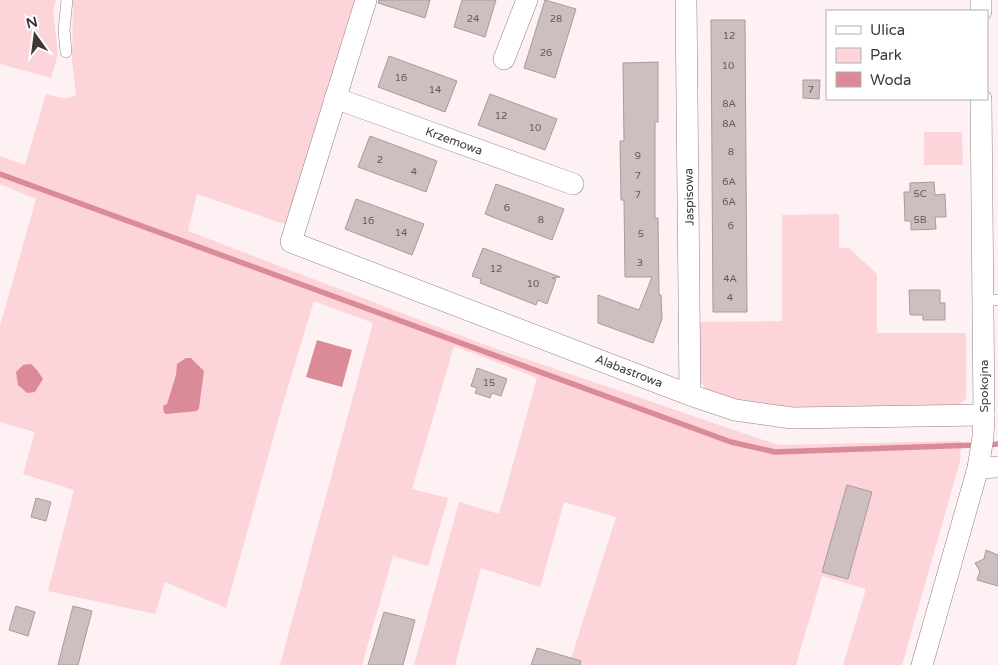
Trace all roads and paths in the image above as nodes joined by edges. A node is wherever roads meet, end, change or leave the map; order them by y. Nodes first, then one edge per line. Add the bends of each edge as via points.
1 (67, 0) edge
2 (366, 0) edge
3 (527, 0) edge
4 (686, 0) edge
5 (66, 52) dead end
6 (504, 59) dead end
7 (335, 98) junction
8 (981, 100) edge
9 (573, 184) dead end
10 (991, 300) edge
11 (690, 395) junction
12 (984, 415) junction
13 (985, 456) edge
14 (922, 665) edge

1 - 5 lane
2 - 7 street
3 - 6 street
4 - 11 street, Jaspisowa
7 - 9 street, Krzemowa
7 - 11 street, Alabastrowa via 291,242
8 - 10 street, Spokojna
10 - 12 street, Spokojna
11 - 12 street, Alabastrowa via 735,410 792,418
12 - 13 street, Spokojna
13 - 14 street, Spokojna

